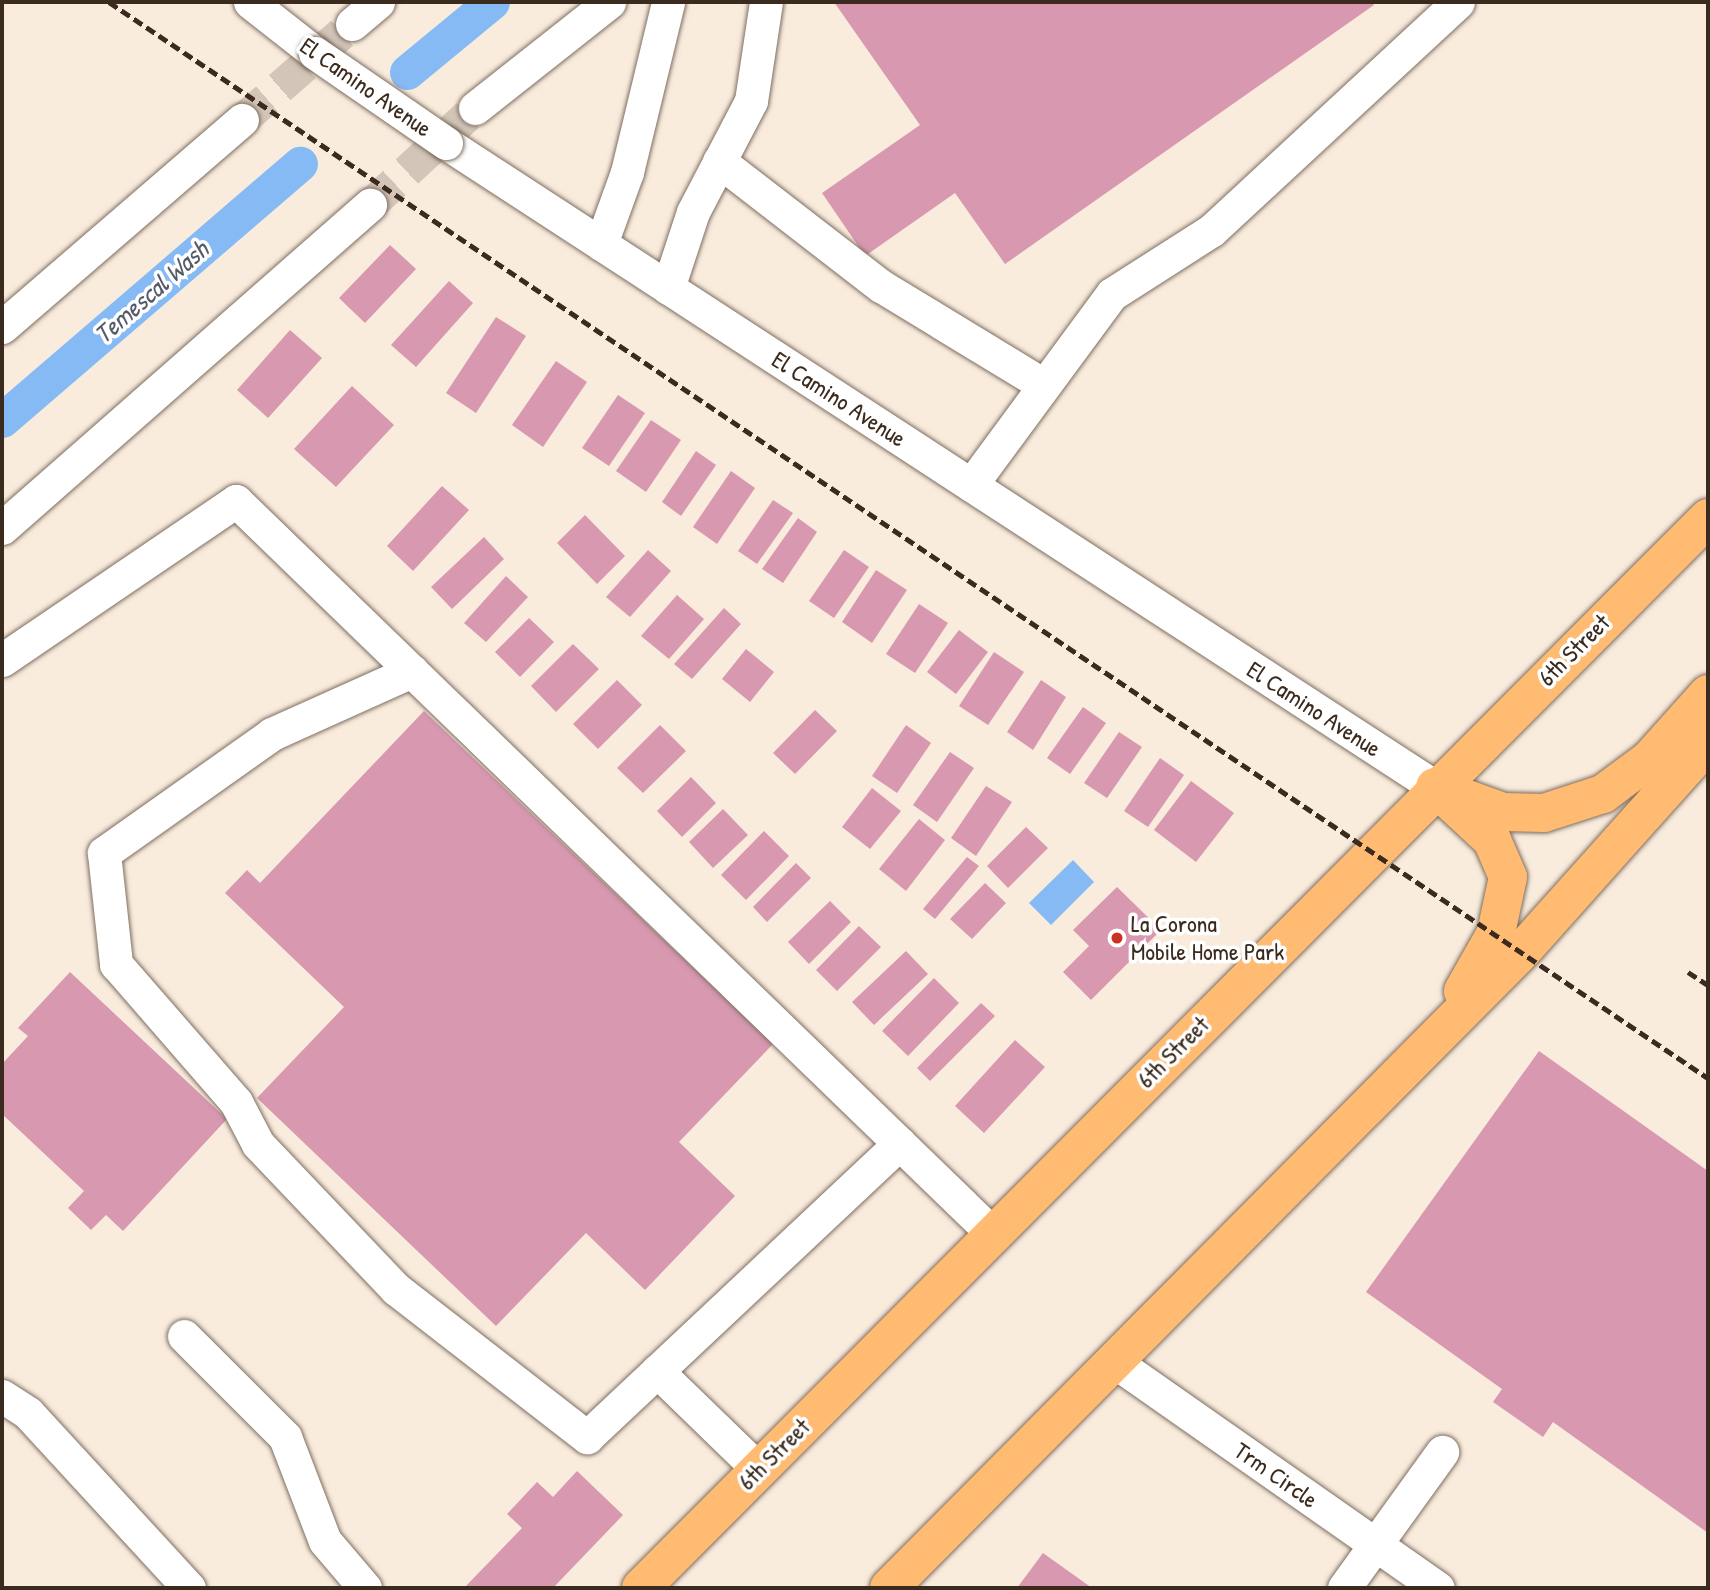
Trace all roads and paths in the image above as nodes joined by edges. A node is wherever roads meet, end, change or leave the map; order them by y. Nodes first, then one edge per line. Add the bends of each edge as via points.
1 (250, 2) edge
2 (378, 2) edge
3 (609, 2) edge
4 (668, 2) edge
5 (766, 2) edge
6 (1458, 2) edge
7 (352, 24) tunnel mouth
8 (475, 108) tunnel mouth
9 (242, 120) tunnel mouth
10 (719, 161) junction
11 (370, 205) tunnel mouth
12 (601, 244) junction
13 (668, 288) junction
14 (2, 327) edge
15 (1044, 385) junction
16 (971, 485) junction
17 (1708, 518) edge
18 (2, 528) edge
19 (2, 660) edge
20 (412, 671) junction
21 (1708, 694) edge
22 (1708, 743) edge
23 (1435, 787) junction
24 (1397, 1075) junction
25 (900, 1143) junction
26 (993, 1234) junction
27 (184, 1336) dead end
28 (1115, 1362) junction
29 (657, 1371) junction
30 (2, 1396) edge
31 (1442, 1452) dead end
32 (759, 1469) junction
33 (1376, 1545) junction
34 (189, 1588) edge
35 (365, 1588) edge
36 (641, 1588) edge
37 (889, 1588) edge
38 (1345, 1588) edge
39 (1438, 1588) edge

1 - 12 street, El Camino Avenue, bridge via 315,53
2 - 7 street
3 - 8 street
4 - 12 street via 627,172
5 - 10 street via 751,101
6 - 15 street via 1212,230 1112,295
9 - 14 street
10 - 13 street via 694,212
10 - 15 street via 881,286
11 - 18 street
12 - 13 street, El Camino Avenue
13 - 16 street, El Camino Avenue
15 - 16 street
16 - 23 street, El Camino Avenue
17 - 23 main road, 6th Street
19 - 20 street via 236,501
20 - 25 street
20 - 29 street via 272,734 104,853 117,964 236,1102 258,1144 396,1289 587,1437
21 - 23 main road via 1650,759 1603,794 1544,813 1503,813
22 - 24 main road via 1582,888
23 - 24 main road via 1492,840 1508,877 1496,933 1469,983
23 - 26 main road, 6th Street
24 - 28 main road
25 - 26 street
25 - 29 street
26 - 32 main road, 6th Street
27 - 35 street via 285,1437 325,1541
28 - 33 street, Trm Circle
28 - 37 main road
29 - 32 street
30 - 34 street via 28,1413
31 - 33 street
32 - 36 main road, 6th Street
33 - 38 street
33 - 39 street, Trm Circle

